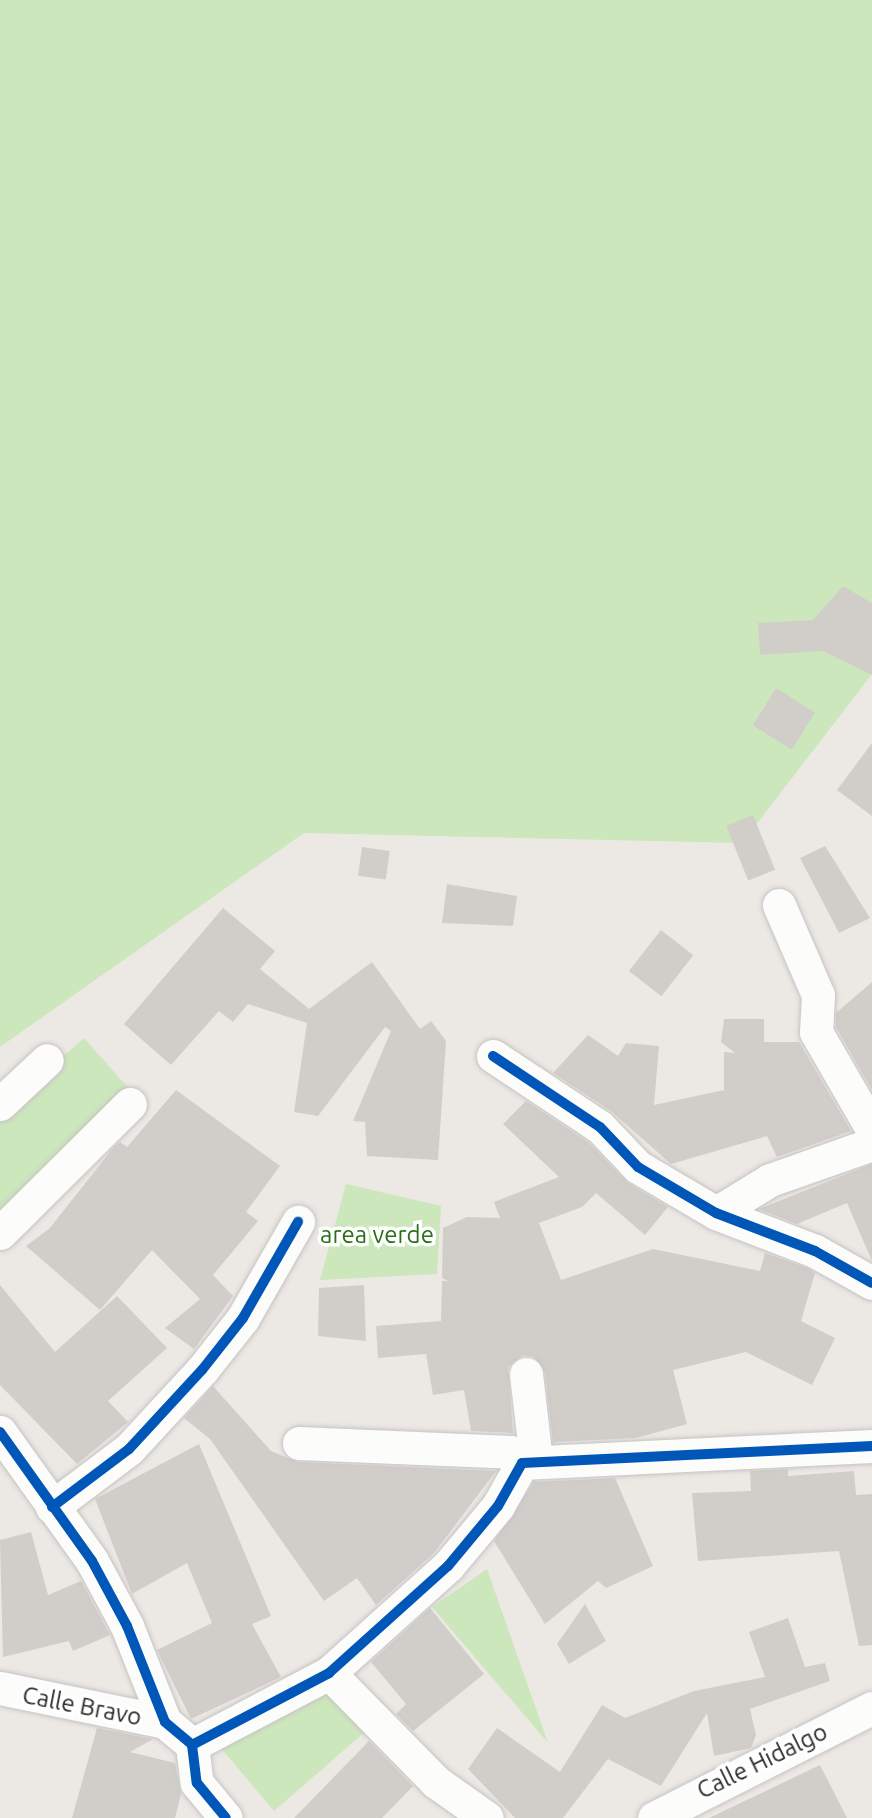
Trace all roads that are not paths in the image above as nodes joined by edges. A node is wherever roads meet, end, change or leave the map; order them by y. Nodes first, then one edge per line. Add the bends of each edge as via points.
1 (779, 905) dead end
2 (493, 1056) dead end
3 (47, 1060) dead end
4 (0, 1104) edge
5 (130, 1104) dead end
6 (872, 1129) edge
7 (872, 1144) edge
8 (716, 1213) junction
9 (298, 1222) dead end
10 (0, 1233) edge
11 (872, 1283) edge
12 (526, 1374) dead end
13 (0, 1432) edge
14 (299, 1443) dead end
15 (872, 1446) edge
16 (529, 1462) junction
17 (52, 1507) junction
18 (329, 1673) junction
19 (0, 1688) edge
20 (872, 1708) edge
21 (165, 1722) junction
22 (192, 1745) junction
23 (197, 1783) junction
24 (189, 1818) edge
25 (226, 1818) edge
26 (487, 1818) edge
27 (654, 1818) edge

1 - 6 street via 818,996 816,1032
2 - 8 street via 600,1127 638,1167
3 - 4 street
5 - 10 street
7 - 8 street via 770,1180
8 - 11 street via 816,1251
9 - 17 street via 243,1318 202,1370 129,1449
12 - 16 street
13 - 17 street
14 - 16 street via 511,1452
15 - 16 street
16 - 18 street via 448,1566
17 - 21 street via 92,1561 127,1626
18 - 22 street
18 - 26 street via 436,1782
19 - 21 street, Calle Bravo
20 - 27 street, Calle Hidalgo
21 - 22 street
22 - 23 street
23 - 24 street
23 - 25 street

